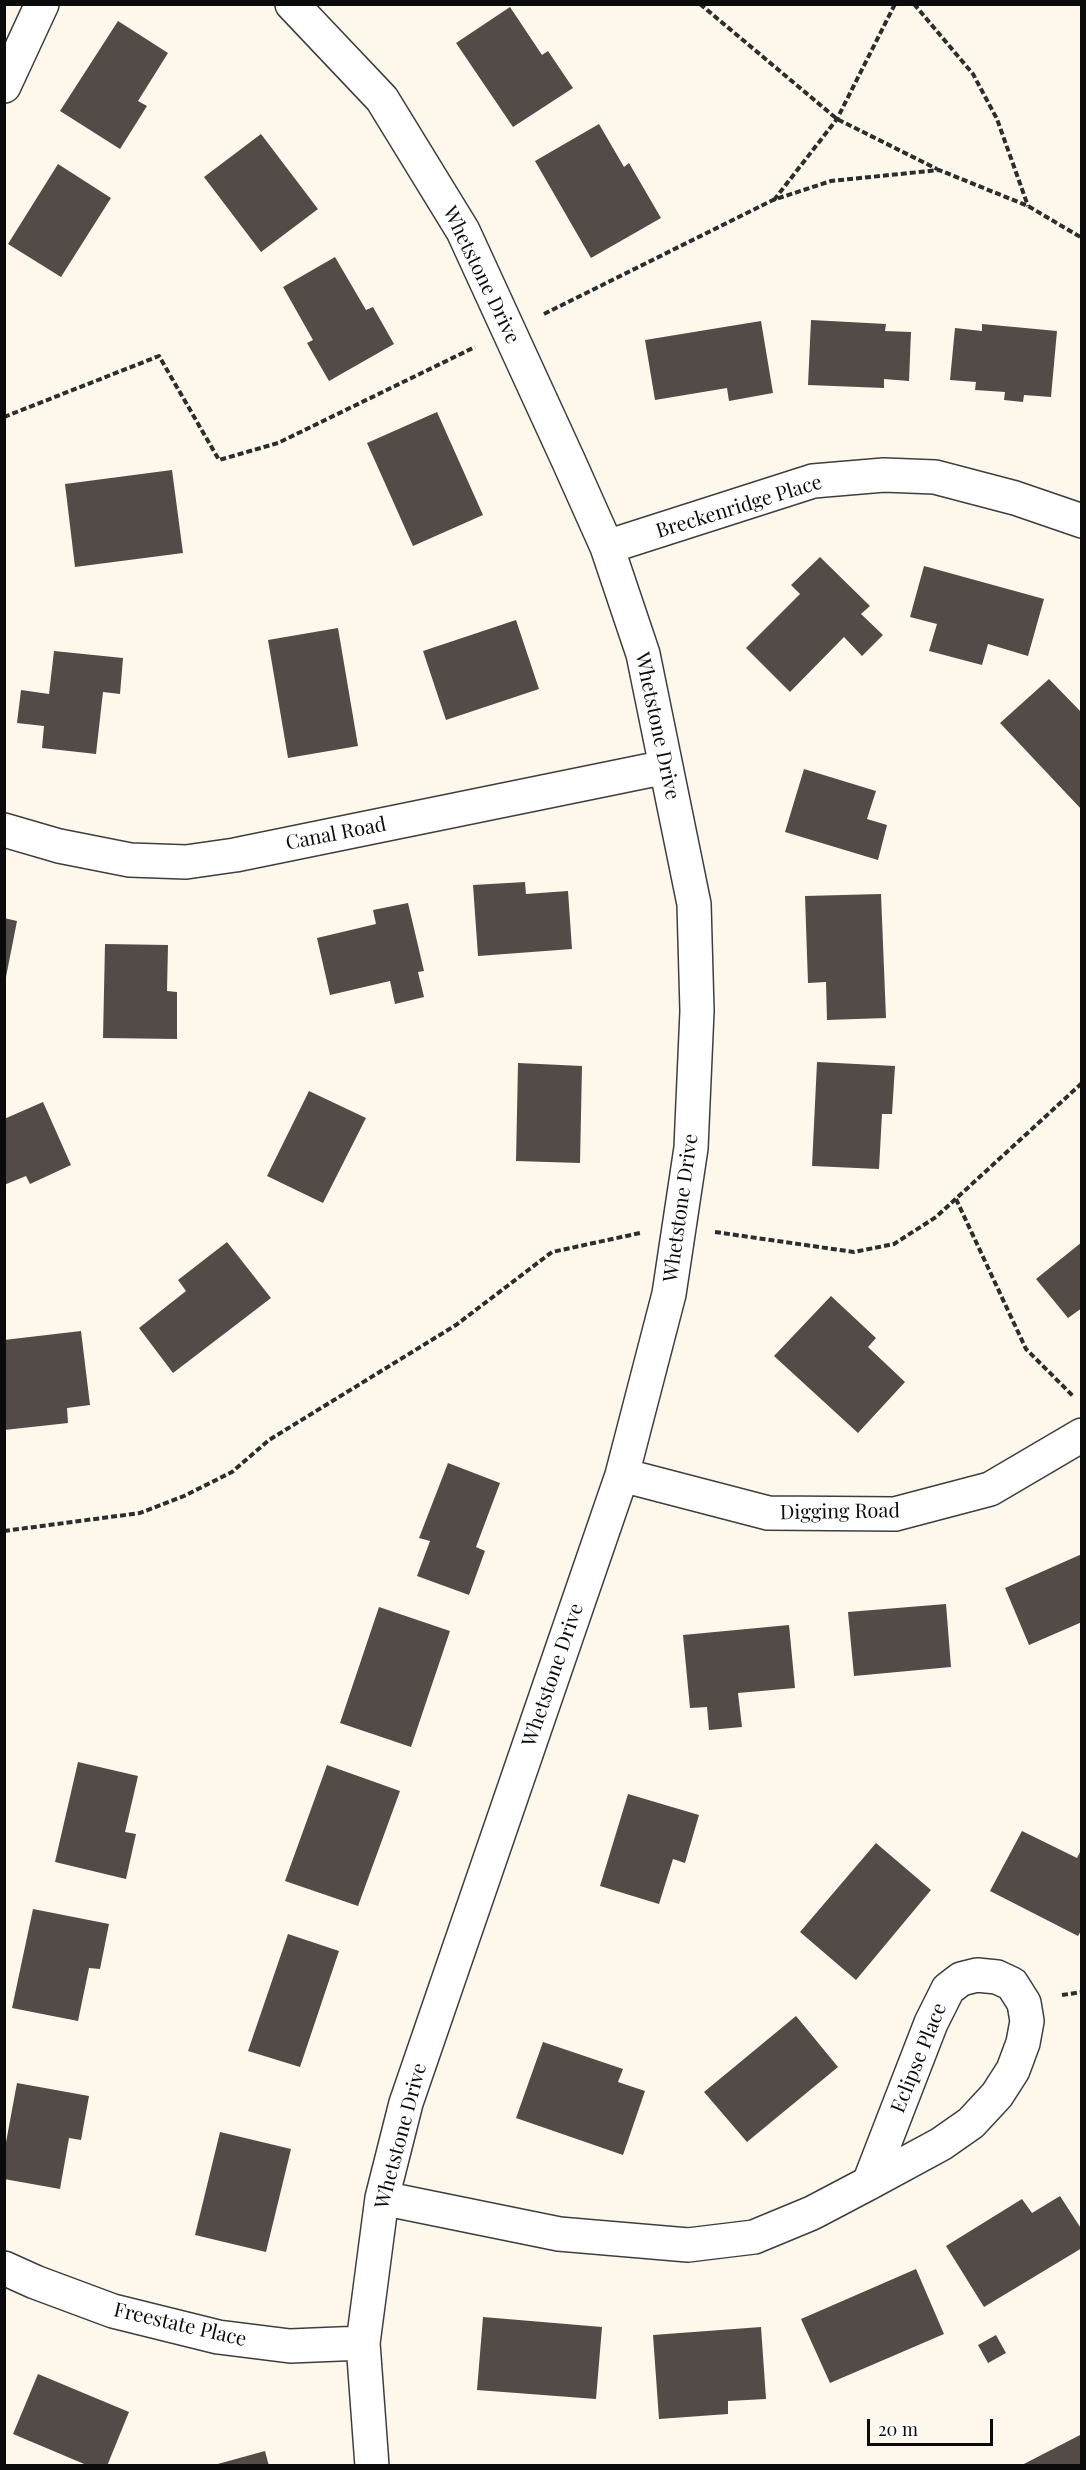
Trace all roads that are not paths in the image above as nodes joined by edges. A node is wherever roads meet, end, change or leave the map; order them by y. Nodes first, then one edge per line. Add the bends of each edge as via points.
1 (42, 4) edge
2 (292, 4) edge
3 (4, 86) edge
4 (1082, 521) edge
5 (607, 547) junction
6 (666, 767) junction
7 (4, 831) edge
8 (1082, 1435) edge
9 (622, 1475) junction
10 (869, 2183) junction
11 (382, 2198) junction
12 (4, 2268) edge
13 (363, 2343) junction
14 (372, 2466) edge

1 - 3 street
2 - 5 street, Whetstone Drive via 382,99 463,231
4 - 5 street, Breckenridge Place via 935,477 884,475 813,481
5 - 6 street, Whetstone Drive via 643,654
6 - 7 street, Canal Road via 186,862 130,860
6 - 9 street, Whetstone Drive via 693,904 696,999 691,1148 669,1294
8 - 9 street, Digging Road via 990,1489 895,1514 768,1513
9 - 11 street, Whetstone Drive via 406,2103
10 - 10 street, Eclipse Place via 948,1989 961,1979 977,1975 998,1977 1012,1984 1024,2002 1027,2021 1013,2070 997,2095 972,2123
10 - 11 street, Eclipse Place via 754,2237 688,2245 559,2234
11 - 13 street, Whetstone Drive
12 - 13 street, Freestate Place via 113,2311 218,2337 290,2346
13 - 14 street, Whetstone Drive

